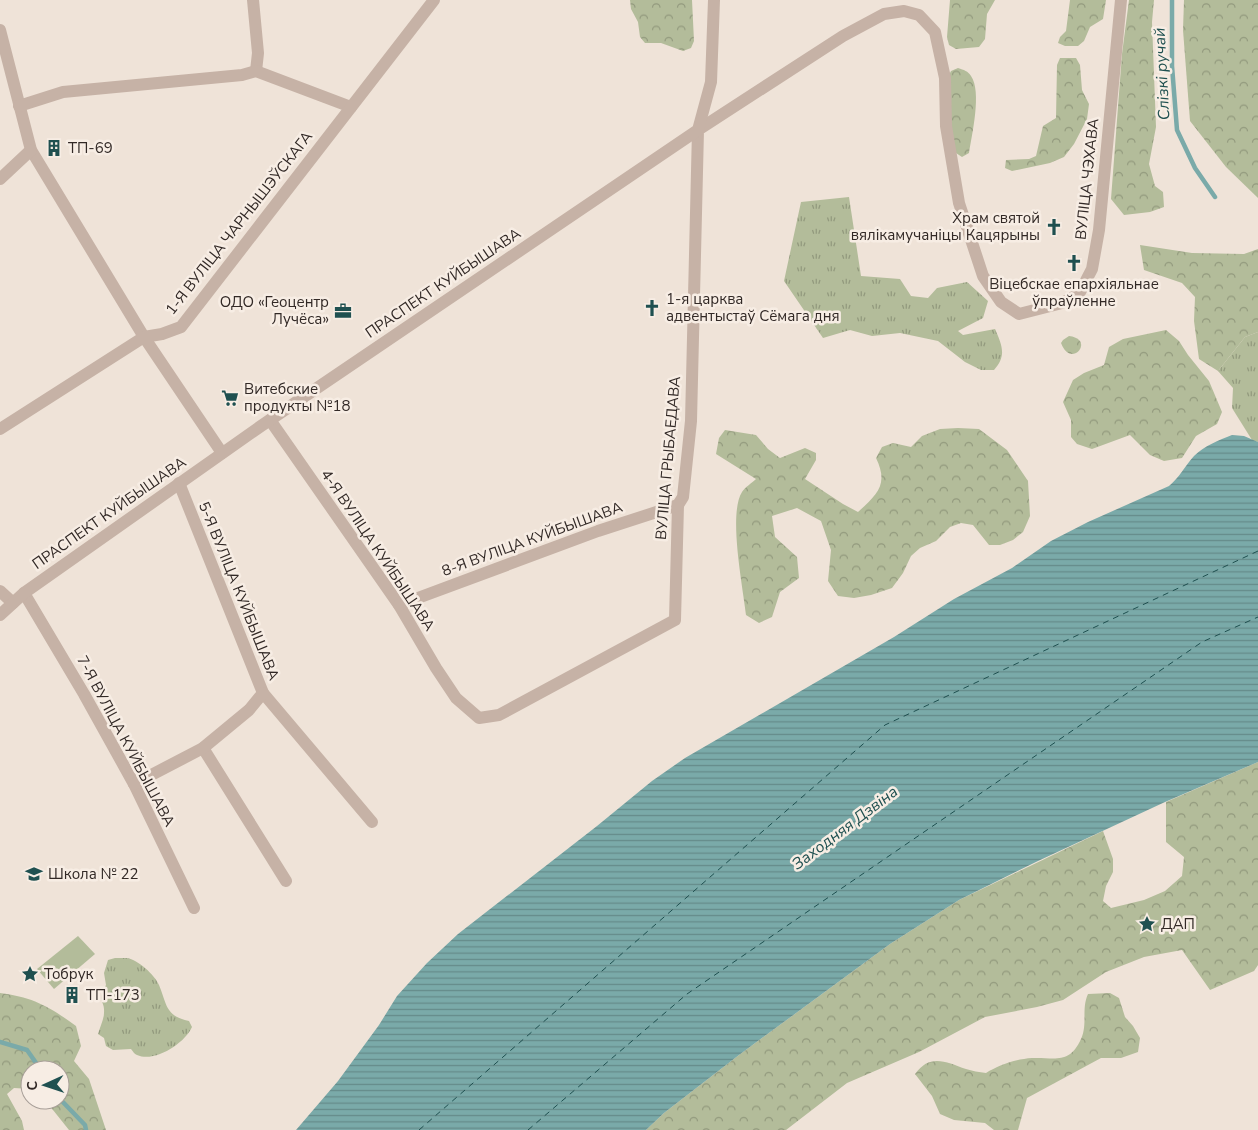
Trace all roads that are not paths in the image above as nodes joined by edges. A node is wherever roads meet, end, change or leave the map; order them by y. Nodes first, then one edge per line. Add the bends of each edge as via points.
1 (253, 0) edge
2 (434, 0) edge
3 (714, 0) edge
4 (1121, 0) edge
5 (919, 15) joint
6 (0, 30) edge
7 (256, 71) junction
8 (19, 106) junction
9 (351, 106) junction
10 (698, 130) junction
11 (31, 150) junction
12 (0, 179) edge
13 (144, 337) junction
14 (270, 420) junction
15 (0, 429) edge
16 (222, 453) junction
17 (178, 484) junction
18 (678, 505) junction
19 (0, 591) edge
20 (24, 593) junction
21 (13, 603) junction
22 (399, 605) junction
23 (0, 615) edge
24 (263, 693) junction
25 (479, 718) joint
26 (203, 748) junction
27 (134, 784) junction
28 (372, 822) dead end
29 (286, 881) dead end
30 (194, 908) dead end

1 - 7 street via 258,53
2 - 9 street, 1-Я ВУЛІЦА ЧАРНЫШЭЎСКАГА
3 - 10 street, ВУЛІЦА ГРЫБАЕДАВА via 711,82
4 - 5 street, ВУЛІЦА ЧЭХАВА via 1099,230 1092,269 1079,294 1062,303 1019,314 1001,302 983,276 959,204 946,126 945,78 935,32
5 - 10 street, ПРАСПЕКТ КУЙБЫШАВА via 904,11 884,14 843,36
6 - 8 street
7 - 8 street via 242,76 63,92
7 - 9 street
8 - 11 street
9 - 13 street, 1-Я ВУЛІЦА ЧАРНЫШЭЎСКАГА via 181,327
10 - 14 street, ПРАСПЕКТ КУЙБЫШАВА
10 - 18 street, ВУЛІЦА ГРЫБАЕДАВА via 691,421 683,497
11 - 12 street
11 - 13 street
13 - 15 street, 1-Я ВУЛІЦА ЧАРНЫШЭЎСКАГА
13 - 16 street
14 - 16 street, ПРАСПЕКТ КУЙБЫШАВА
14 - 22 street, 4-Я ВУЛІЦА КУЙБЫШАВА
16 - 17 street, ПРАСПЕКТ КУЙБЫШАВА
17 - 20 street, ПРАСПЕКТ КУЙБЫШАВА
17 - 24 street, 5-Я ВУЛІЦА КУЙБЫШАВА
18 - 22 street, 8-Я ВУЛІЦА КУЙБЫШАВА via 598,531
18 - 25 street, ВУЛІЦА ГРЫБАЕДАВА via 675,620 499,715
19 - 21 street
20 - 21 street, ПРАСПЕКТ КУЙБЫШАВА
20 - 27 street, 7-Я ВУЛІЦА КУЙБЫШАВА
21 - 23 street, ПРАСПЕКТ КУЙБЫШАВА
22 - 25 street, 4-Я ВУЛІЦА КУЙБЫШАВА via 456,698
24 - 26 street via 249,710
24 - 28 street, 5-Я ВУЛІЦА КУЙБЫШАВА
26 - 27 street
26 - 29 street
27 - 30 street, 7-Я ВУЛІЦА КУЙБЫШАВА

